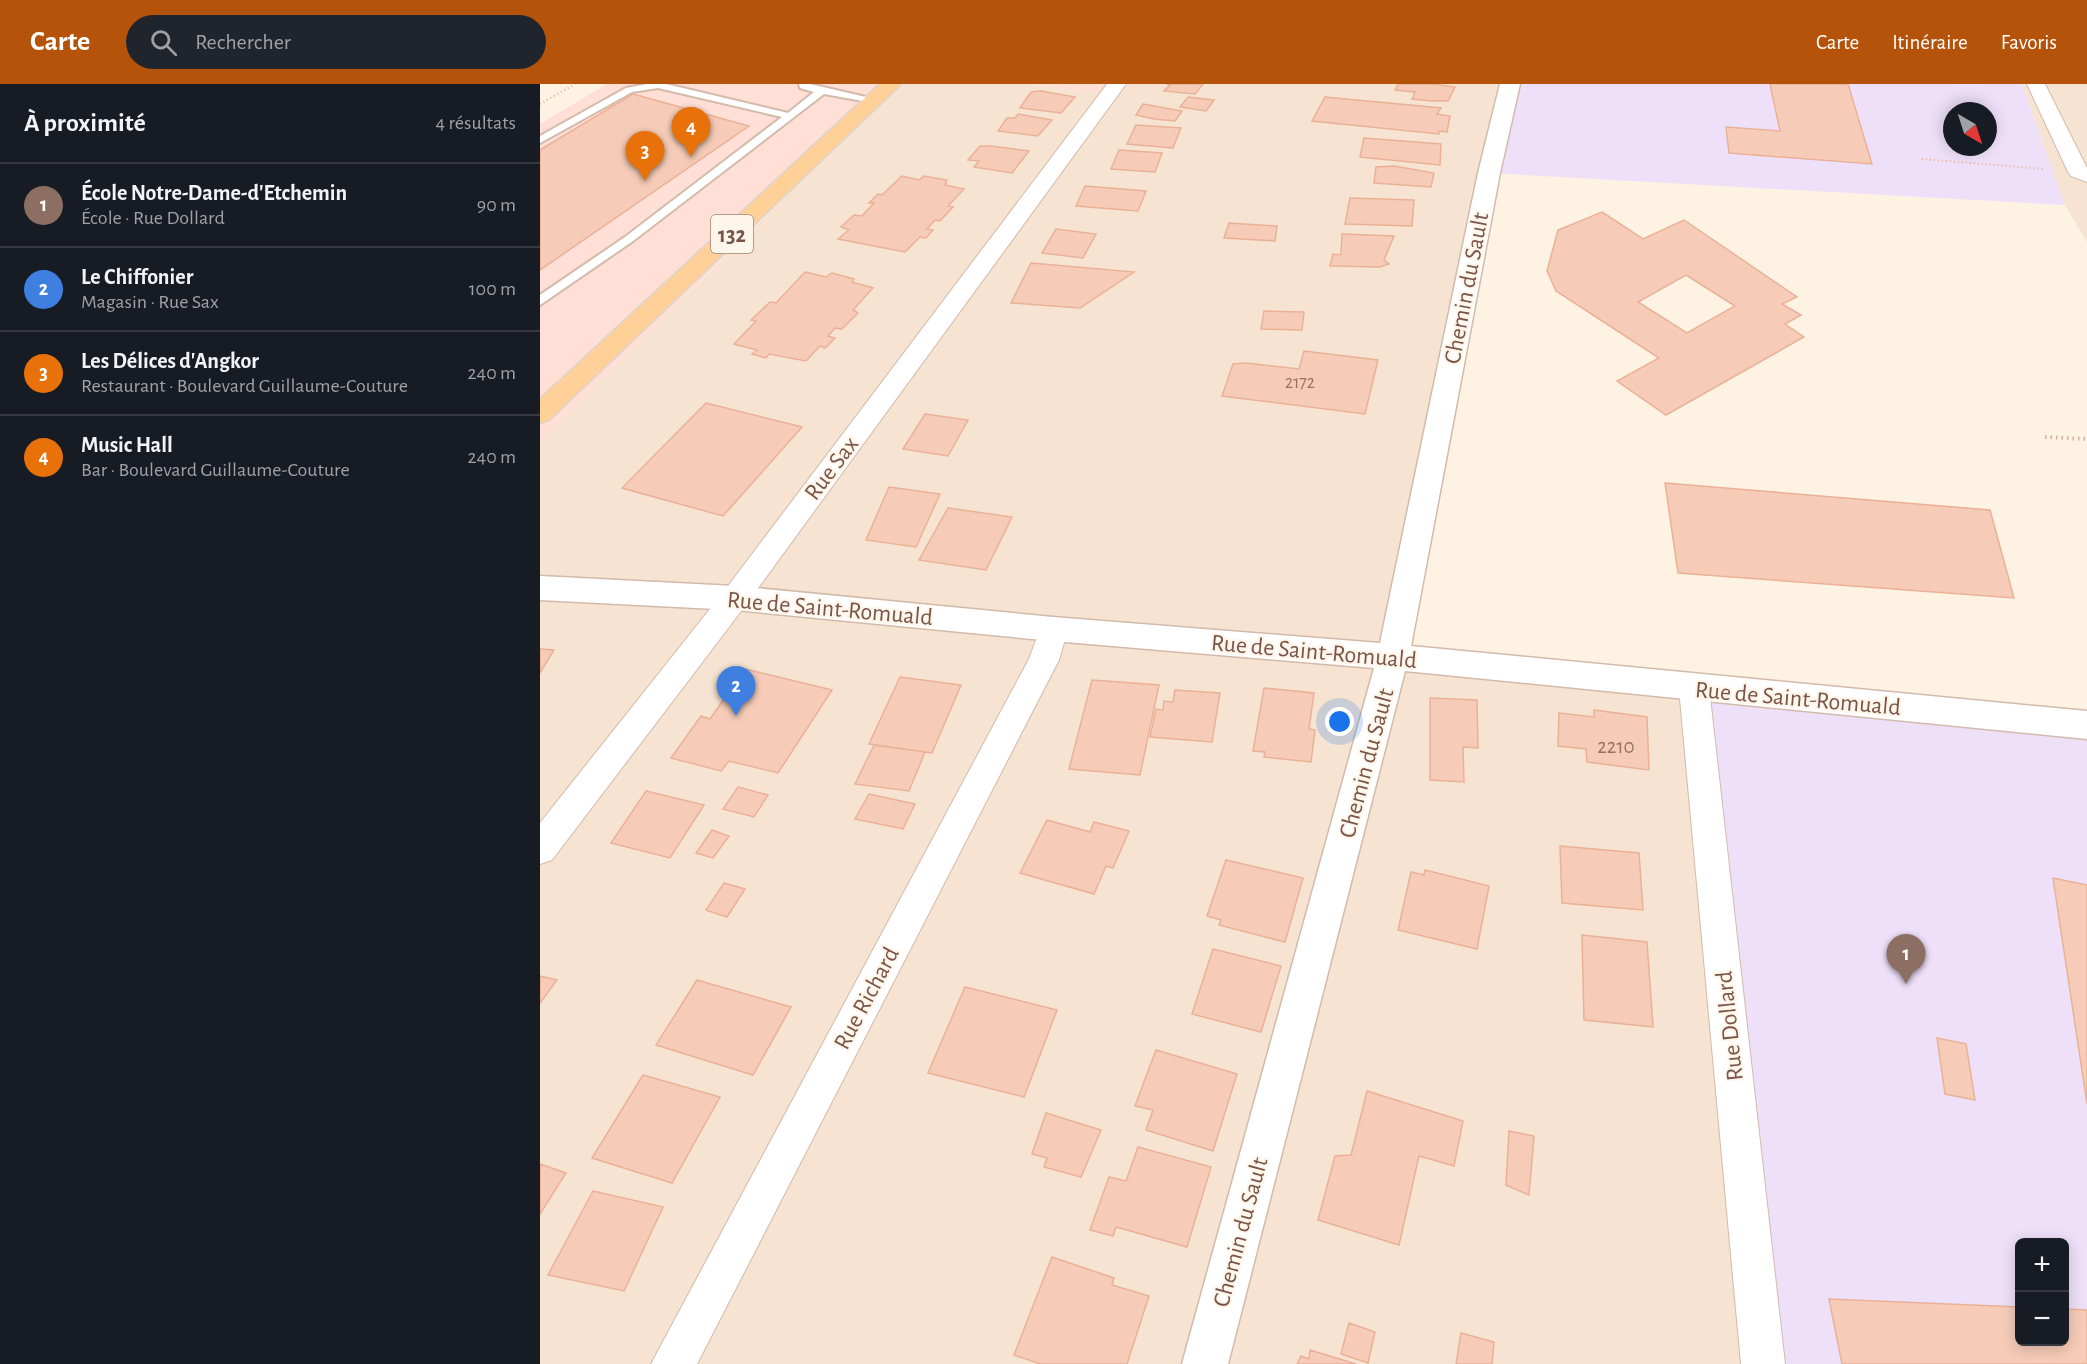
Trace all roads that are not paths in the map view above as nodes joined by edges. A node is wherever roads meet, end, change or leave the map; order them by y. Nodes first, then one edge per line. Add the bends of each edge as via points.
1 (805, 84) edge
2 (1117, 84) edge
3 (1510, 84) edge
4 (2036, 84) edge
5 (670, 86) edge
6 (822, 91) junction
7 (882, 92) edge
8 (790, 116) junction
9 (540, 140) edge
10 (2082, 174) edge
11 (540, 301) edge
12 (540, 413) edge
13 (540, 588) edge
14 (735, 598) junction
15 (1053, 629) junction
16 (1393, 657) junction
17 (1694, 688) junction
18 (2087, 725) edge
19 (540, 849) edge
20 (673, 1364) edge
21 (1205, 1364) edge
22 (1763, 1364) edge

1 - 6 lane
2 - 14 street, Rue Sax
3 - 16 street, Chemin du Sault
4 - 10 street
5 - 8 lane
5 - 9 lane via 629,90
6 - 7 lane
6 - 8 lane
7 - 12 main road, 132
8 - 11 lane via 629,239
13 - 14 street, Rue de Saint-Romuald
14 - 15 street, Rue de Saint-Romuald
14 - 19 street, Rue Sax
15 - 16 street, Rue de Saint-Romuald
15 - 20 street, Rue Richard via 1044,660
16 - 17 street, Rue de Saint-Romuald
16 - 21 street, Chemin du Sault
17 - 18 street, Rue de Saint-Romuald
17 - 22 street, Rue Dollard

